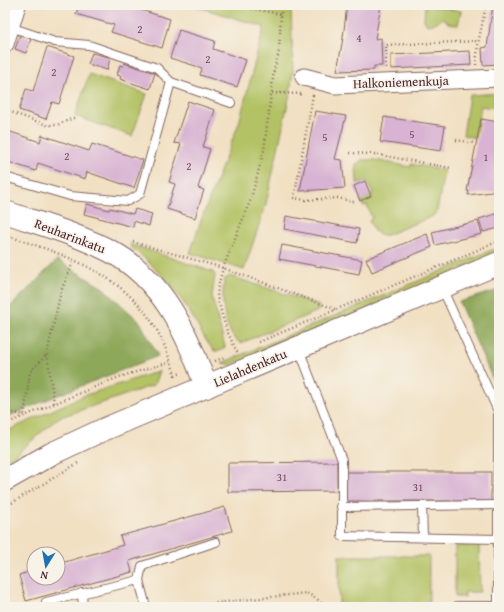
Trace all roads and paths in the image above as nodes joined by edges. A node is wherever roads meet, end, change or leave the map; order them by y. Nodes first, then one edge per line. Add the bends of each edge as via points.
1 (232, 5) edge
2 (284, 5) edge
3 (486, 5) edge
4 (12, 14) edge
5 (281, 14) junction
6 (478, 41) junction
7 (5, 44) edge
8 (476, 69) dead end
9 (386, 73) dead end
10 (304, 77) dead end
11 (499, 78) edge
12 (171, 82) junction
13 (313, 95) dead end
14 (231, 103) dead end
15 (5, 110) edge
16 (76, 117) dead end
17 (456, 140) dead end
18 (474, 143) dead end
19 (350, 153) dead end
20 (451, 168) dead end
21 (5, 177) edge
22 (354, 202) dead end
23 (5, 212) edge
24 (5, 235) edge
25 (499, 241) edge
26 (74, 260) junction
27 (499, 263) edge
28 (223, 268) junction
29 (442, 288) junction
30 (335, 309) junction
31 (258, 343) dead end
32 (298, 348) junction
33 (244, 349) dead end
34 (237, 352) junction
35 (47, 354) junction
36 (170, 362) junction
37 (175, 375) junction
38 (202, 377) junction
39 (178, 398) junction
40 (54, 403) junction
41 (5, 411) edge
42 (24, 415) junction
43 (5, 424) edge
44 (5, 480) edge
45 (497, 505) junction
46 (422, 506) junction
47 (341, 507) junction
48 (423, 537) junction
49 (498, 539) junction
50 (216, 542) dead end
51 (139, 580) junction
52 (82, 593) junction
53 (46, 602) dead end
54 (83, 607) edge
55 (146, 607) edge
56 (180, 607) edge
57 (324, 607) edge
58 (457, 607) edge
59 (498, 607) edge

1 - 5 path
2 - 5 path
3 - 6 path
4 - 7 street
4 - 12 lane via 55,42 89,45 158,68
5 - 28 path via 279,52 274,70 264,150 251,199
6 - 8 path
6 - 9 path via 386,45
10 - 11 street, Halkoniemenkuja via 335,85
12 - 14 lane
12 - 21 lane via 140,194 128,201 70,196
13 - 22 path via 294,198 338,198
15 - 16 path via 47,125 57,125
17 - 18 path
19 - 20 path via 374,154
23 - 38 main road, Reuharinkatu via 88,241 129,263 154,285 172,310
24 - 26 path via 64,254
25 - 30 path
26 - 35 path via 61,291
26 - 36 path via 107,277 142,308 157,329
27 - 29 main road, Lielahdenkatu
28 - 30 path
28 - 34 path via 218,297 227,331
29 - 32 main road, Lielahdenkatu
29 - 45 lane via 498,411
30 - 31 path
32 - 38 main road, Lielahdenkatu
32 - 47 lane via 342,460
33 - 34 path
34 - 38 path
35 - 40 path
35 - 42 path via 30,372
36 - 37 path
36 - 40 path via 119,377
37 - 38 path
37 - 39 path via 172,384
38 - 39 main road, Lielahdenkatu
39 - 44 main road, Lielahdenkatu via 51,454
40 - 42 path
41 - 42 path
42 - 43 path
45 - 46 lane
45 - 49 lane
46 - 47 lane
46 - 48 lane
47 - 48 lane via 342,536
48 - 49 lane
49 - 59 lane
50 - 51 lane via 142,566
51 - 52 lane
51 - 55 lane
52 - 53 lane
52 - 54 lane
56 - 57 path via 307,593
58 - 59 lane

